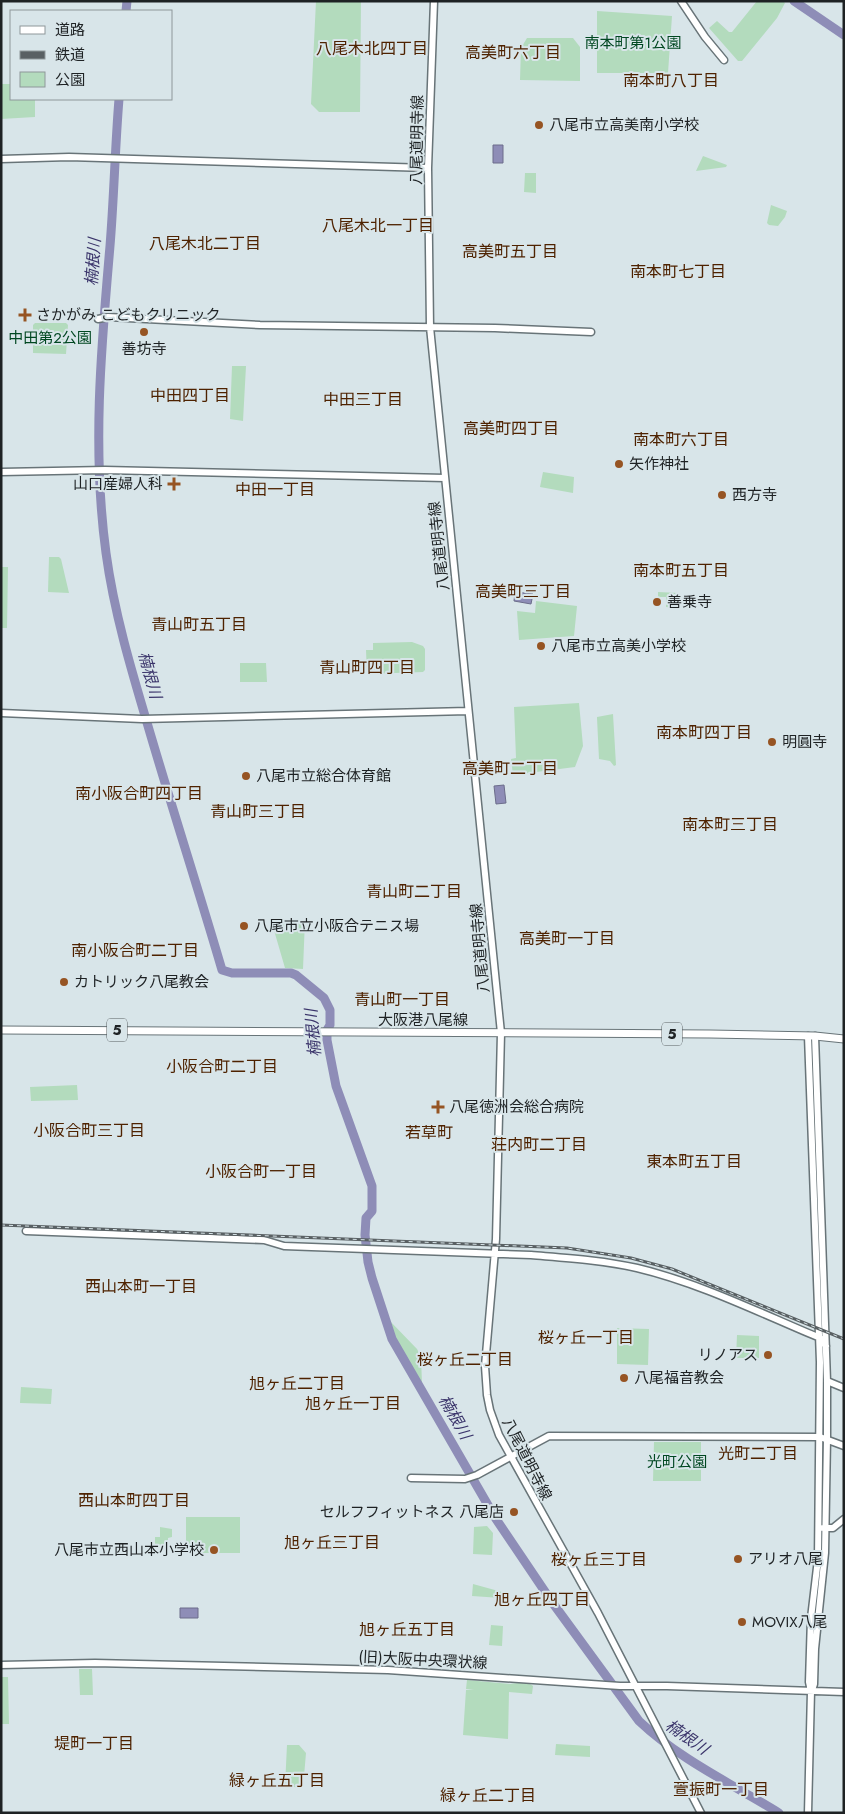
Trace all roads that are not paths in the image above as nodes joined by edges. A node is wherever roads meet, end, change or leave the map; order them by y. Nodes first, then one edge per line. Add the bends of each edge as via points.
1 (434, 1) edge
2 (681, 1) edge
3 (724, 60) dead end
4 (1, 159) edge
5 (428, 168) junction
6 (98, 319) dead end
7 (430, 327) junction
8 (591, 332) dead end
9 (1, 472) edge
10 (445, 478) junction
11 (468, 711) junction
12 (1, 713) edge
13 (1, 1030) edge
14 (501, 1033) junction
15 (811, 1036) junction
16 (844, 1038) edge
17 (26, 1231) dead end
18 (495, 1254) junction
19 (820, 1338) junction
20 (826, 1346) junction
21 (827, 1381) junction
22 (844, 1388) edge
23 (820, 1437) junction
24 (827, 1439) junction
25 (844, 1446) edge
26 (510, 1456) junction
27 (411, 1478) dead end
28 (844, 1519) edge
29 (823, 1528) junction
30 (1, 1665) edge
31 (636, 1687) junction
32 (811, 1691) junction
33 (844, 1692) edge
34 (701, 1813) edge
35 (808, 1813) edge

1 - 5 street, 八尾道明寺線
2 - 3 street
4 - 5 street via 119,158
5 - 7 street, 八尾道明寺線
6 - 7 street via 260,326
7 - 8 street
7 - 10 street, 八尾道明寺線
9 - 10 street via 99,470
10 - 11 street, 八尾道明寺線
11 - 12 street via 142,719
11 - 14 street, 八尾道明寺線
13 - 14 main road, 大阪港八尾線 / 5
14 - 15 main road, 大阪港八尾線 / 5
14 - 18 street, 八尾道明寺線
15 - 16 main road, 大阪港八尾線 / 5
15 - 19 street
15 - 20 street
17 - 18 street via 264,1240 284,1246
18 - 19 street via 572,1257 638,1268 715,1294
18 - 26 street, 八尾道明寺線 via 487,1395 494,1423
19 - 20 street
19 - 23 street
20 - 21 street
21 - 22 street
21 - 24 street
23 - 24 street
23 - 26 street via 558,1435 549,1436
23 - 29 street
24 - 25 street
24 - 29 street
26 - 27 street via 465,1479
26 - 31 street, 八尾道明寺線
28 - 29 street via 834,1528
29 - 32 street via 810,1625
30 - 31 street, (旧)大阪中央環状線 via 94,1663 368,1669
31 - 32 street, (旧)大阪中央環状線
31 - 34 street, 八尾道明寺線
32 - 33 street, (旧)大阪中央環状線
32 - 35 street

